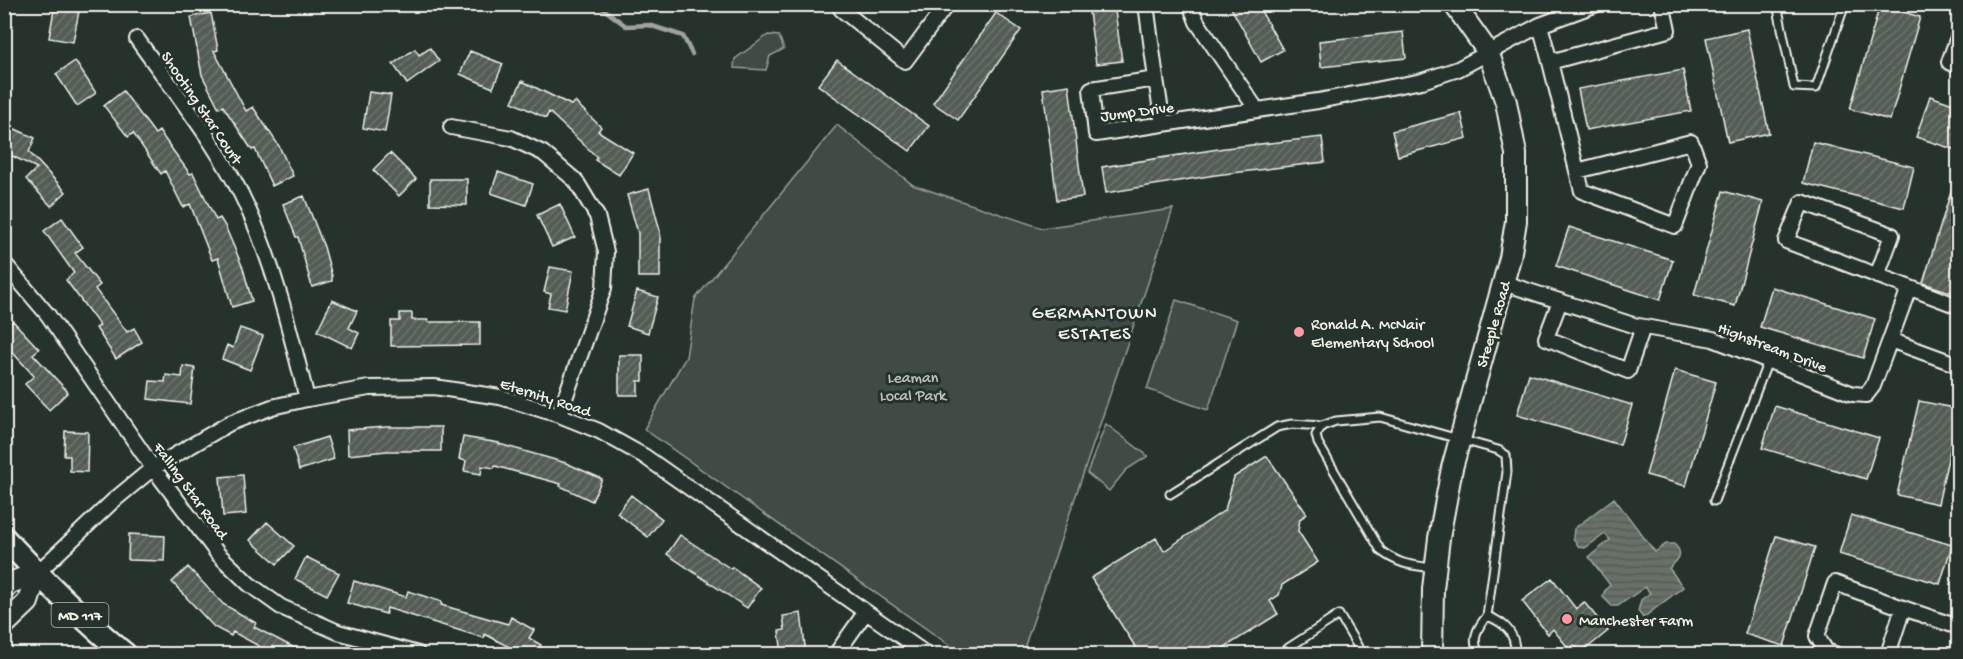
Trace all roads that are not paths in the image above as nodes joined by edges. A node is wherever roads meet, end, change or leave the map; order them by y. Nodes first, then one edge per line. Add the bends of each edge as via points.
1 (845, 4) edge
2 (947, 4) edge
3 (1146, 4) edge
4 (1190, 4) edge
5 (1454, 4) edge
6 (1597, 4) edge
7 (1662, 4) edge
8 (1776, 4) edge
9 (1845, 4) edge
10 (1540, 25) junction
11 (1959, 37) edge
12 (137, 39) dead end
13 (1488, 52) junction
14 (1550, 62) junction
15 (1959, 66) edge
16 (1156, 79) junction
17 (1257, 110) junction
18 (1163, 124) junction
19 (451, 127) dead end
20 (1577, 171) junction
21 (4, 263) edge
22 (1877, 276) junction
23 (1504, 283) junction
24 (1909, 288) junction
25 (1560, 301) junction
26 (1959, 306) edge
27 (1643, 327) junction
28 (1890, 340) junction
29 (1768, 361) junction
30 (1959, 365) edge
31 (307, 399) junction
32 (559, 415) junction
33 (1322, 426) junction
34 (1460, 440) junction
35 (153, 468) junction
36 (1170, 494) dead end
37 (1714, 501) dead end
38 (4, 538) edge
39 (1435, 568) junction
40 (37, 573) junction
41 (4, 589) edge
42 (1903, 608) junction
43 (865, 613) junction
44 (1487, 616) junction
45 (4, 625) edge
46 (1959, 627) edge
47 (125, 654) edge
48 (418, 654) edge
49 (836, 654) edge
50 (926, 654) edge
51 (1279, 654) edge
52 (1357, 654) edge
53 (1432, 654) edge
54 (1479, 654) edge
55 (1515, 654) edge
56 (1835, 654) edge
57 (1888, 654) edge

1 - 2 street via 841,9 905,61
3 - 16 street, Jump Drive
4 - 17 street via 1197,21
5 - 13 street, Steeple Road
6 - 10 street
7 - 14 street via 1668,30
8 - 9 lane via 1794,87 1816,88
10 - 13 street
10 - 14 street
11 - 15 street via 1949,62
12 - 31 street, Shooting Star Court via 213,147 249,210 276,281
13 - 17 street, Jump Drive via 1458,69 1422,81
13 - 23 street, Steeple Road via 1506,102 1516,154 1516,221
14 - 20 street
16 - 18 street
16 - 18 street, Jump Drive via 1091,88 1096,134
17 - 18 street, Jump Drive
19 - 32 street via 511,138 543,153 576,181 597,216 606,252 604,288
20 - 20 street via 1582,190 1675,226 1699,164 1691,142
21 - 35 street, Falling Star Road via 48,315
22 - 22 street via 1786,241 1802,202 1892,235
22 - 24 street
23 - 25 street, Highstream Drive
23 - 34 street, Steeple Road
24 - 26 street
24 - 28 street
25 - 27 street, Highstream Drive
25 - 27 street via 1546,338 1628,371
27 - 29 street, Highstream Drive via 1713,339
28 - 29 street, Highstream Drive via 1866,395 1853,394
28 - 30 street
29 - 37 lane
31 - 32 street, Eternity Road via 369,388 435,387 500,397
31 - 35 street, Eternity Road via 230,423
32 - 43 street, Eternity Road via 644,456
33 - 34 lane via 1380,417
33 - 36 lane via 1277,427
33 - 39 lane via 1316,435 1318,443 1381,551 1405,565
34 - 39 street, Steeple Road
34 - 44 lane via 1498,450 1508,463
35 - 40 street, Eternity Road
35 - 48 street, Falling Star Road via 218,554 249,584 281,607 338,632
38 - 40 main road, MD 117
39 - 53 street, Steeple Road
40 - 41 street
40 - 45 street via 28,602
40 - 47 main road, MD 117
42 - 46 street
42 - 56 street via 1835,583 1817,636 1826,651
42 - 57 street
43 - 49 street
43 - 50 street, Eternity Road
44 - 54 lane via 1475,636
44 - 55 lane via 1505,625 1515,637
51 - 52 lane via 1339,615 1361,652

